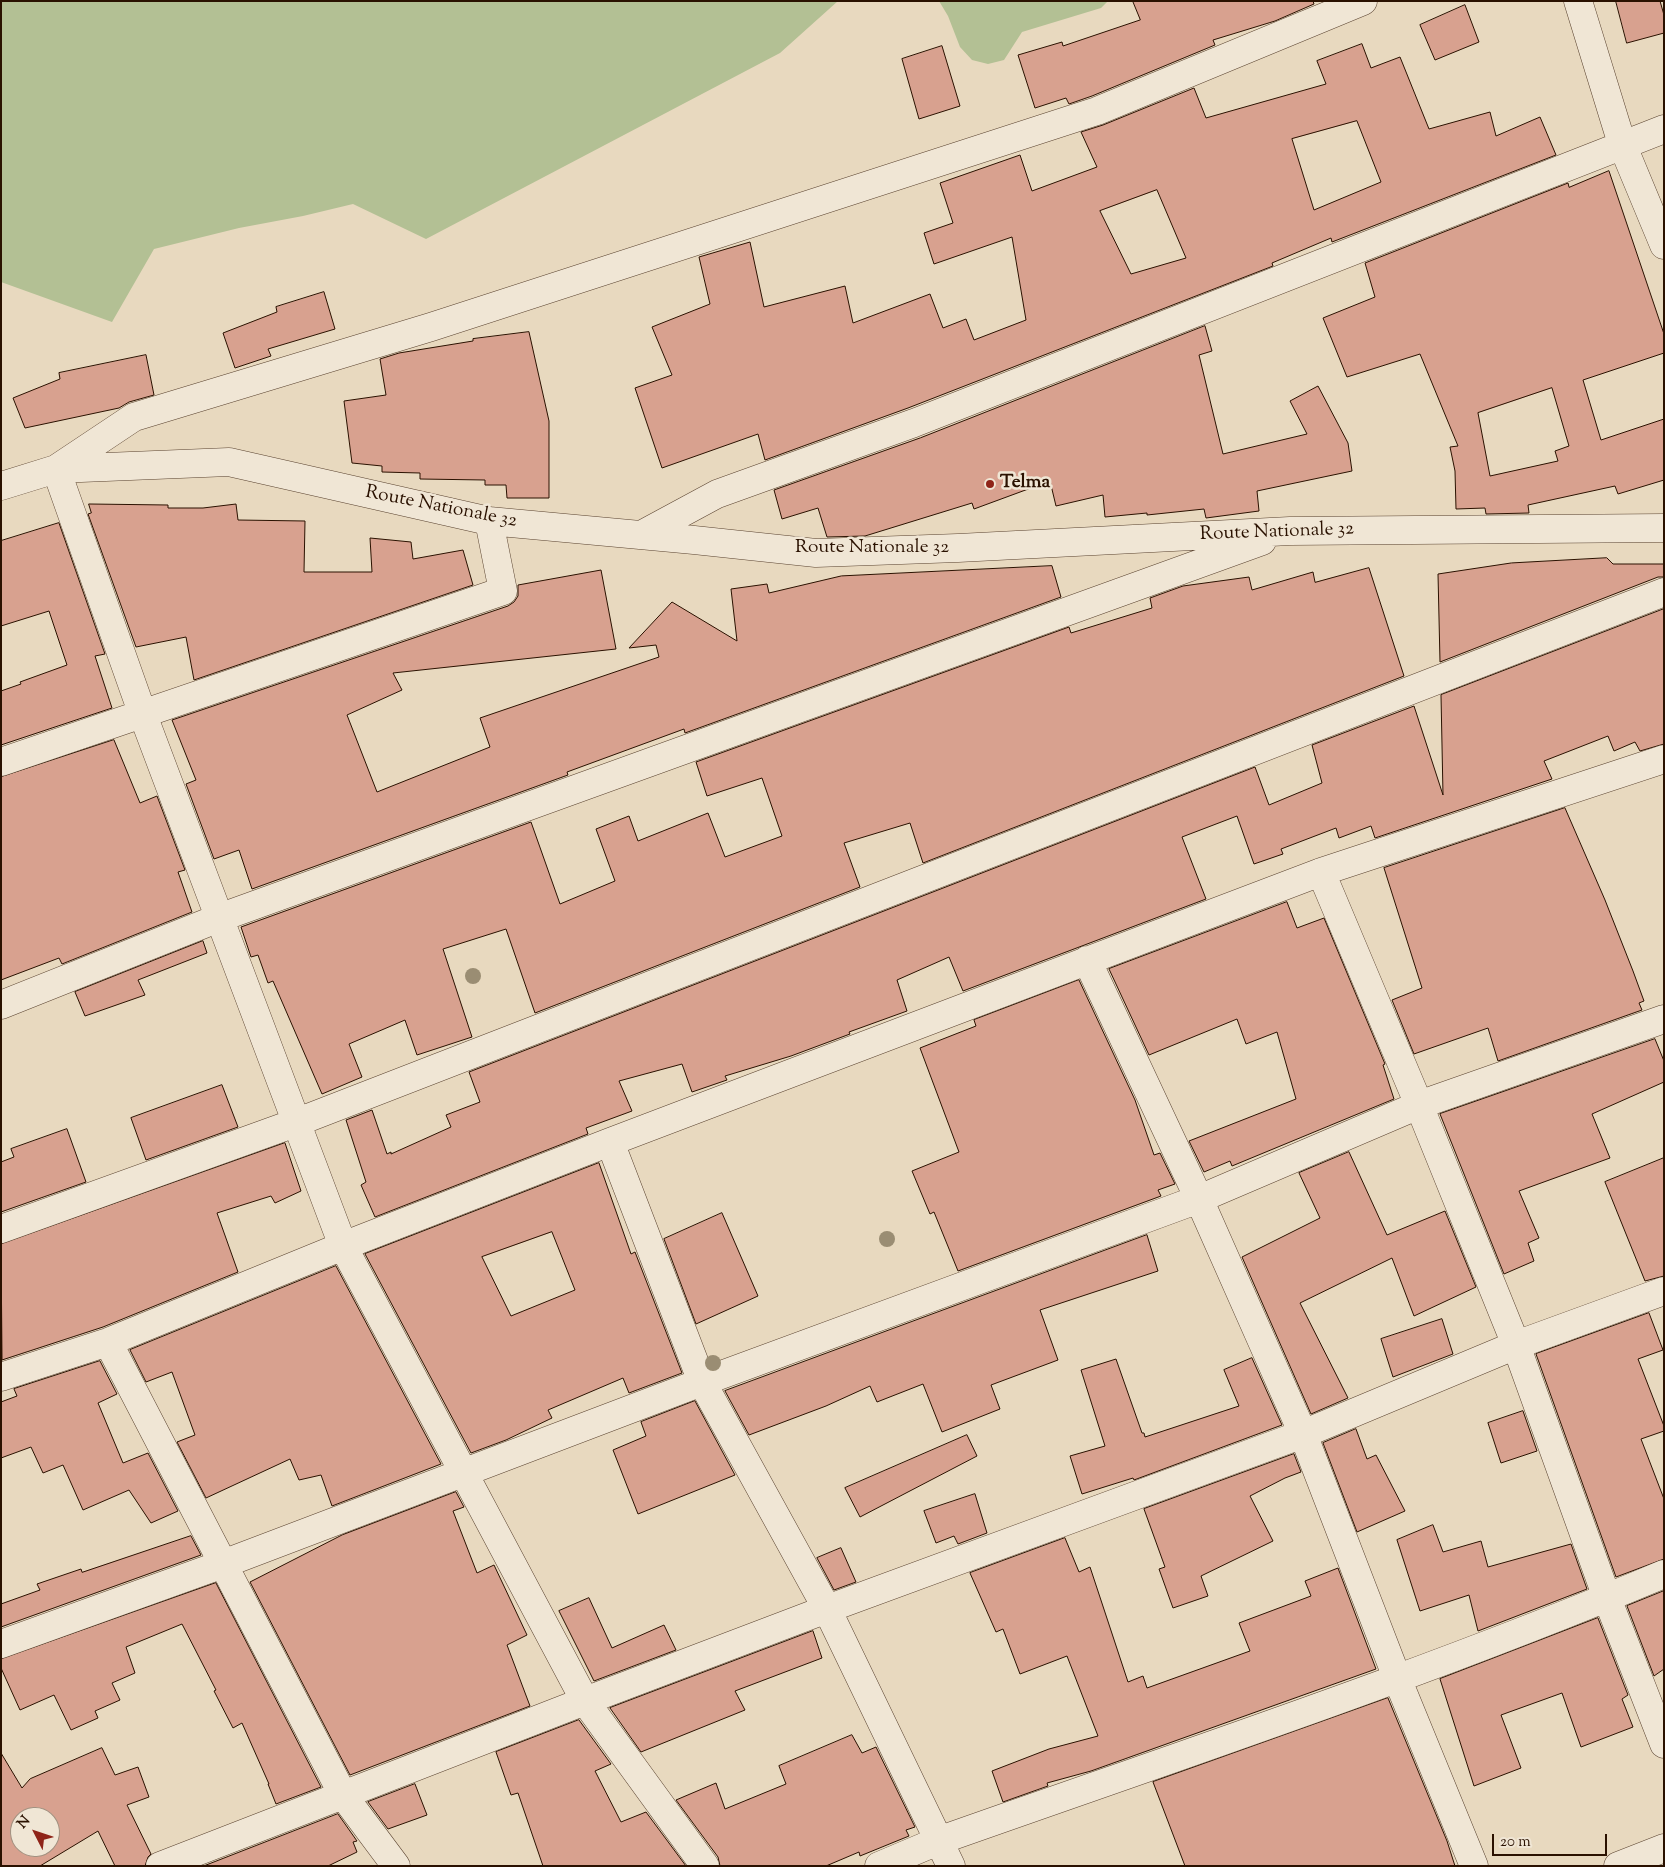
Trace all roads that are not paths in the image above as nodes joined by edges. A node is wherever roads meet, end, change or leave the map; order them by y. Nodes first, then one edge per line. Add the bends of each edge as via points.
1 (1363, 1) edge
2 (1578, 1) edge
3 (1664, 129) edge
4 (1622, 144) junction
5 (1664, 245) edge
6 (56, 469) junction
7 (1, 486) edge
8 (489, 522) junction
9 (1664, 528) edge
10 (1290, 531) junction
11 (641, 535) junction
12 (1664, 592) edge
13 (143, 715) junction
14 (1664, 759) edge
15 (1, 762) edge
16 (1321, 872) junction
17 (219, 918) junction
18 (1086, 960) junction
19 (1, 1005) edge
20 (1664, 1019) edge
21 (1419, 1105) junction
22 (295, 1123) junction
23 (610, 1142) junction
24 (1199, 1199) junction
25 (1, 1229) edge
26 (343, 1246) junction
27 (1664, 1291) edge
28 (108, 1342) junction
29 (1516, 1345) junction
30 (1, 1377) edge
31 (702, 1382) junction
32 (1303, 1434) junction
33 (462, 1473) junction
34 (222, 1564) junction
35 (1664, 1574) edge
36 (1607, 1598) junction
37 (827, 1609) junction
38 (1, 1644) edge
39 (1398, 1678) junction
40 (585, 1701) junction
41 (1664, 1744) edge
42 (343, 1795) junction
43 (938, 1841) junction
44 (1664, 1848) edge
45 (160, 1866) edge
46 (396, 1866) edge
47 (705, 1866) edge
48 (879, 1866) edge
49 (951, 1866) edge
50 (1474, 1866) edge
51 (1618, 1866) edge

1 - 6 street via 1097,111 431,327 134,417
2 - 4 street
3 - 4 street
4 - 5 street
4 - 11 street via 914,423 716,494
6 - 7 street, Route Nationale 32
6 - 8 street, Route Nationale 32 via 229,462
6 - 13 street
8 - 11 street, Route Nationale 32
8 - 13 street via 504,591
9 - 10 street, Route Nationale 32
10 - 11 street, Route Nationale 32 via 816,553
10 - 17 street
12 - 22 street
13 - 15 street
13 - 17 street
14 - 16 street
16 - 18 street
16 - 21 street
17 - 19 street
17 - 22 street
18 - 23 street
18 - 24 street
20 - 21 street
21 - 24 street
21 - 29 street
22 - 25 street
22 - 26 street
23 - 26 street
23 - 31 street
24 - 31 street
24 - 32 street
26 - 28 street
26 - 33 street
27 - 29 street
28 - 30 street
28 - 34 street
29 - 32 street
29 - 36 street
31 - 33 street
31 - 37 street
32 - 37 street
32 - 39 street
33 - 34 street
33 - 40 street
34 - 38 street
34 - 42 street
35 - 36 street
36 - 39 street
36 - 41 street
37 - 40 street
37 - 43 street
39 - 43 street
39 - 50 street
40 - 42 street
40 - 47 street
42 - 45 street
42 - 46 street
43 - 48 street
43 - 49 street
44 - 51 street

